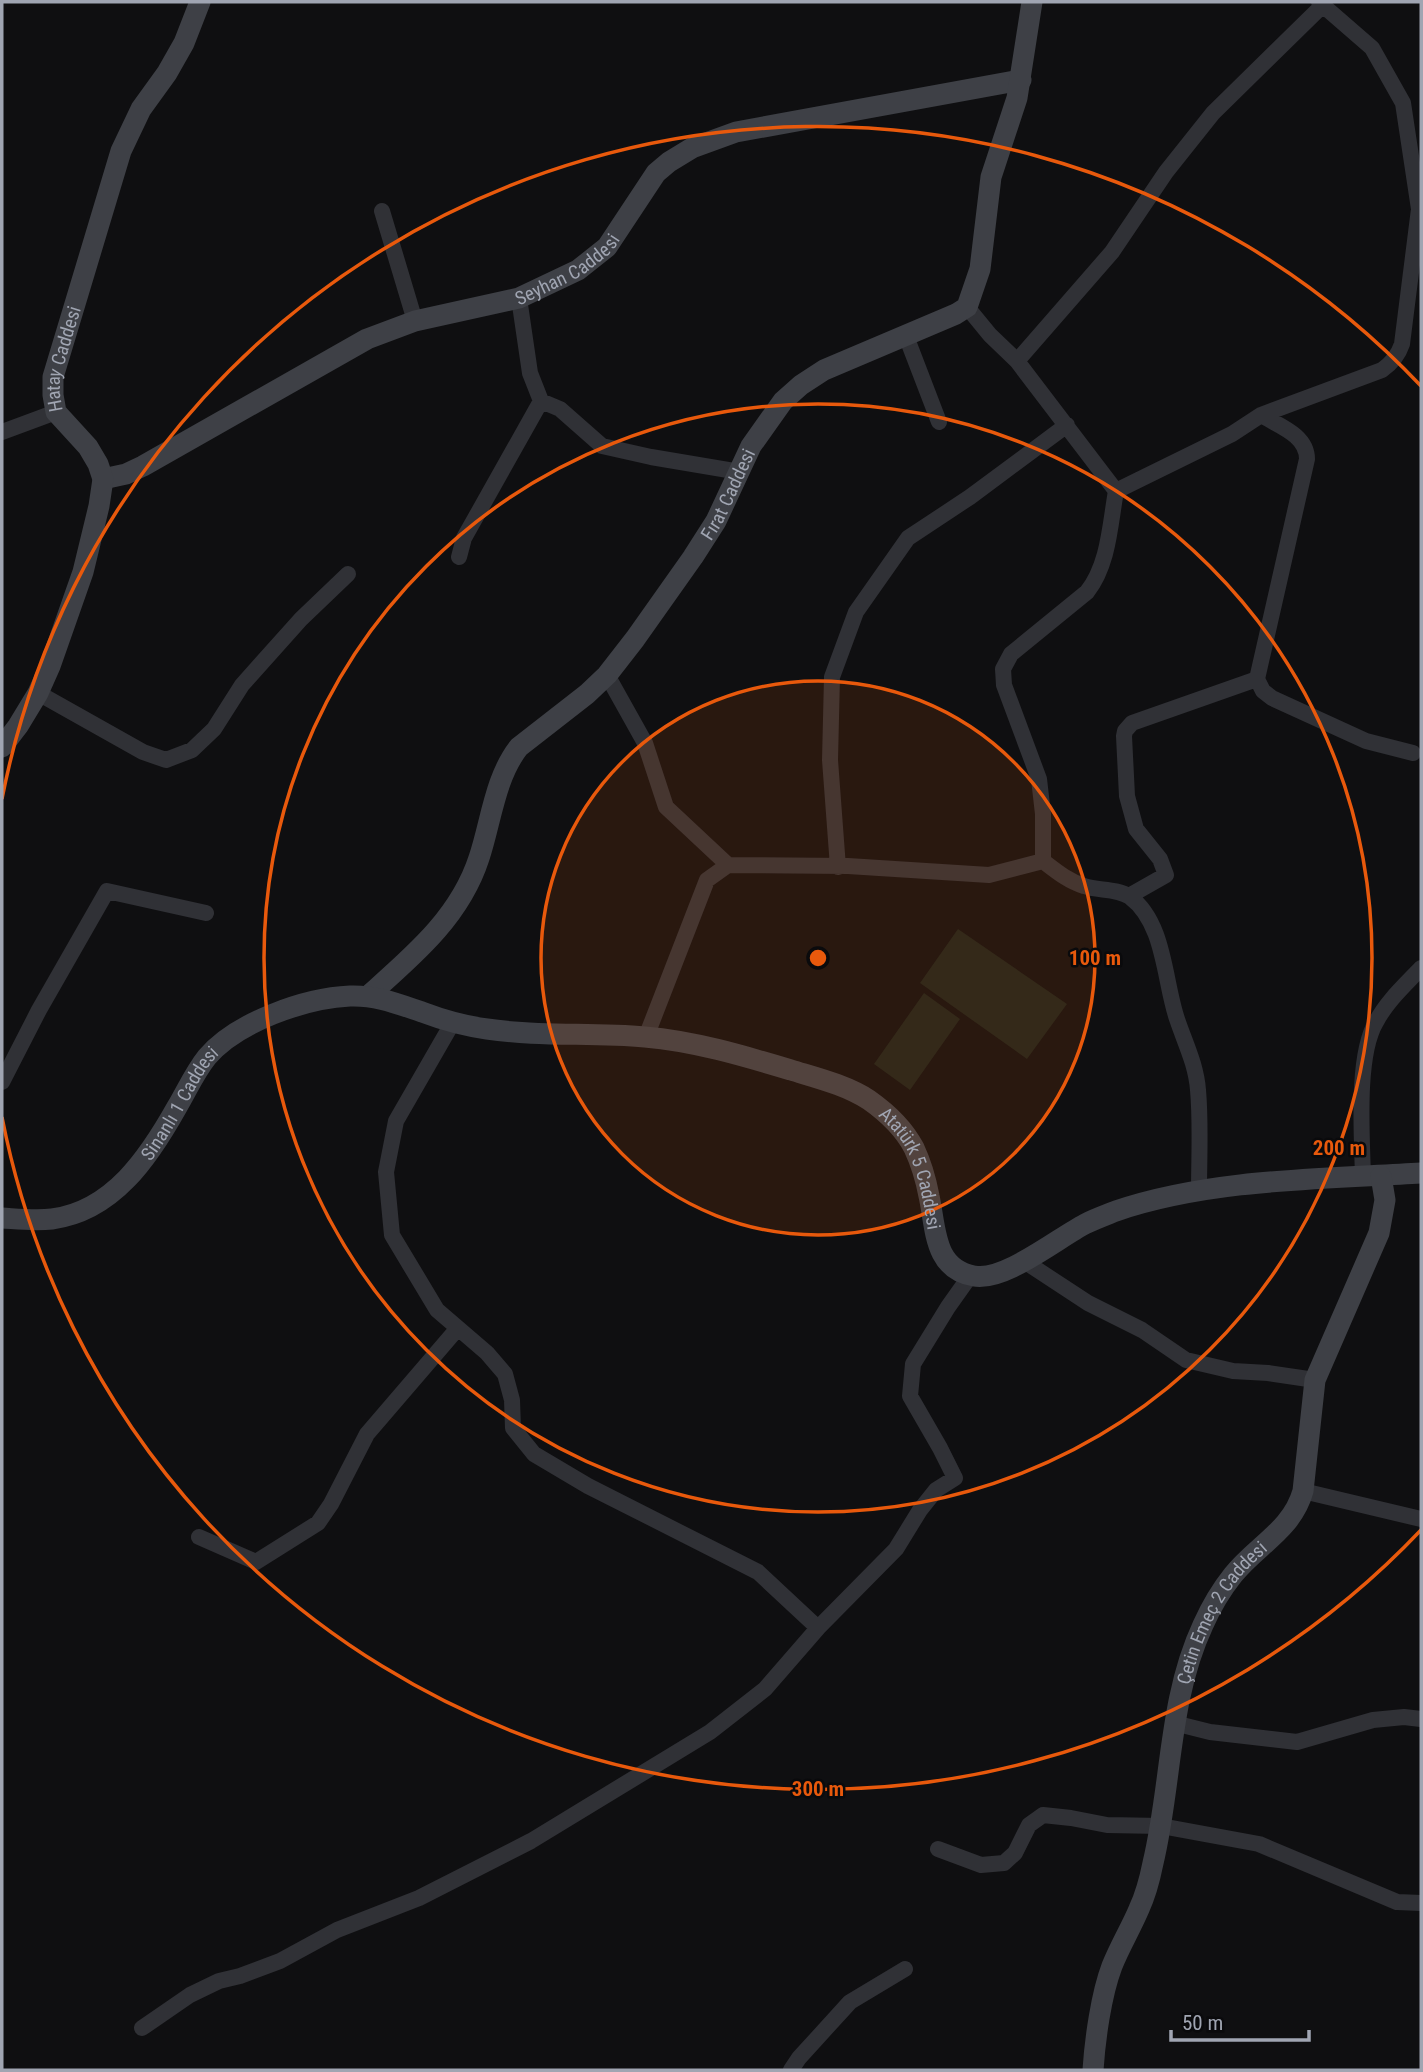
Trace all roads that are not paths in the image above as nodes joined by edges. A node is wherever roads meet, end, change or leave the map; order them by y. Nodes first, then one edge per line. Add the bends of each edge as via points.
1 (200, 2) edge
2 (1032, 2) edge
3 (1321, 4) edge
4 (1021, 80) junction
5 (382, 211) dead end
6 (519, 298) junction
7 (967, 307) junction
8 (415, 321) junction
9 (906, 336) junction
10 (1017, 361) junction
11 (541, 401) junction
12 (56, 412) junction
13 (1261, 415) junction
14 (939, 422) dead end
15 (1067, 425) junction
16 (2, 432) edge
17 (740, 472) junction
18 (103, 479) junction
19 (1116, 491) junction
20 (459, 556) dead end
21 (348, 574) dead end
22 (607, 675) junction
23 (1257, 679) junction
24 (38, 693) junction
25 (2, 747) edge
26 (1413, 753) dead end
27 (1043, 861) junction
28 (728, 865) junction
29 (838, 867) junction
30 (1129, 896) junction
31 (206, 913) dead end
32 (1421, 968) edge
33 (368, 996) junction
34 (453, 1022) junction
35 (646, 1037) junction
36 (2, 1082) edge
37 (1421, 1173) edge
38 (1372, 1176) junction
39 (1199, 1191) junction
40 (2, 1218) edge
41 (1024, 1261) junction
42 (970, 1276) junction
43 (458, 1328) junction
44 (1315, 1380) junction
45 (1303, 1491) junction
46 (1421, 1519) edge
47 (199, 1537) dead end
48 (818, 1628) junction
49 (1421, 1719) edge
50 (1174, 1723) junction
51 (1161, 1826) junction
52 (938, 1849) dead end
53 (1421, 1903) edge
54 (905, 1969) dead end
55 (142, 2028) dead end
56 (792, 2070) edge
57 (1093, 2070) edge

1 - 12 street, Hatay Caddesi via 184,43 141,109 121,151 53,377
2 - 4 street
3 - 10 street via 1213,113 1112,252
3 - 13 street via 1372,48 1403,103 1419,209 1402,344 1399,354 1382,370
4 - 6 street, Seyhan Caddesi via 736,132 692,148 656,173 595,258
4 - 7 street via 991,177 979,269
5 - 8 street
6 - 8 street, Seyhan Caddesi
6 - 11 street via 530,373
7 - 9 street, Fırat Caddesi
7 - 10 street
8 - 18 street, Seyhan Caddesi via 367,339 143,466
9 - 14 street
9 - 17 street, Fırat Caddesi via 824,370 801,385 766,423
10 - 15 street
11 - 17 street via 560,409 602,446
11 - 20 street via 464,538
12 - 16 street
12 - 18 street, Hatay Caddesi via 88,447
13 - 19 street
13 - 23 street via 1300,439 1307,460
15 - 19 street
15 - 29 street via 908,538 856,612 832,677 830,760
17 - 22 street, Fırat Caddesi via 693,558
18 - 24 street via 83,572
19 - 27 street via 1094,583 1011,654 1003,669 1004,685 1039,779
21 - 24 street via 242,685 214,729 192,750 166,760 143,752
22 - 28 street via 645,743 666,807
22 - 33 street, Fırat Caddesi via 510,758 467,887 430,939
23 - 26 street via 1272,698 1366,741
23 - 30 street via 1132,723 1125,731 1127,796 1136,829 1160,859 1166,876
24 - 25 street
27 - 29 street via 989,875
27 - 30 street via 1085,887
28 - 29 street
28 - 35 street via 708,880
30 - 39 street via 1157,939 1192,1056 1198,1090
31 - 36 street via 107,891
32 - 38 street via 1383,1010 1370,1033 1362,1083
33 - 34 street, Atatürk 5 Caddesi
33 - 40 street, Sinanlı 1 Caddesi via 302,1005 238,1031 206,1058 155,1145 122,1185 65,1216
34 - 35 street, Atatürk 5 Caddesi via 531,1033
34 - 43 street via 396,1121 386,1172 392,1235 437,1310
35 - 42 street, Atatürk 5 Caddesi via 757,1060 844,1087 867,1099 903,1131 914,1148 940,1250 954,1267
37 - 38 street
38 - 39 street
38 - 44 street, Çetin Emeç 2 Caddesi via 1385,1200 1379,1233
39 - 41 street via 1157,1198 1089,1222
41 - 42 street via 996,1274
41 - 44 street via 1186,1360 1233,1371
42 - 48 street via 913,1364 910,1396 955,1478 936,1490 896,1549
43 - 47 street via 367,1434 318,1523 256,1562
43 - 48 street via 505,1374 513,1427 534,1454 758,1572
44 - 45 street, Çetin Emeç 2 Caddesi
45 - 46 street
45 - 50 street, Çetin Emeç 2 Caddesi via 1286,1524 1233,1575 1215,1601 1192,1653
48 - 55 street via 765,1689 710,1732 543,1834 419,1898 337,1930 280,1961 200,1990
49 - 50 street via 1373,1720 1297,1742
50 - 51 street, Çetin Emeç 2 Caddesi
51 - 52 street via 1107,1825 1043,1815 1029,1825 1015,1853 1004,1863 981,1866
51 - 53 street via 1259,1844 1397,1902
51 - 57 street, Çetin Emeç 2 Caddesi via 1141,1905 1105,1986
54 - 56 street via 850,2002

